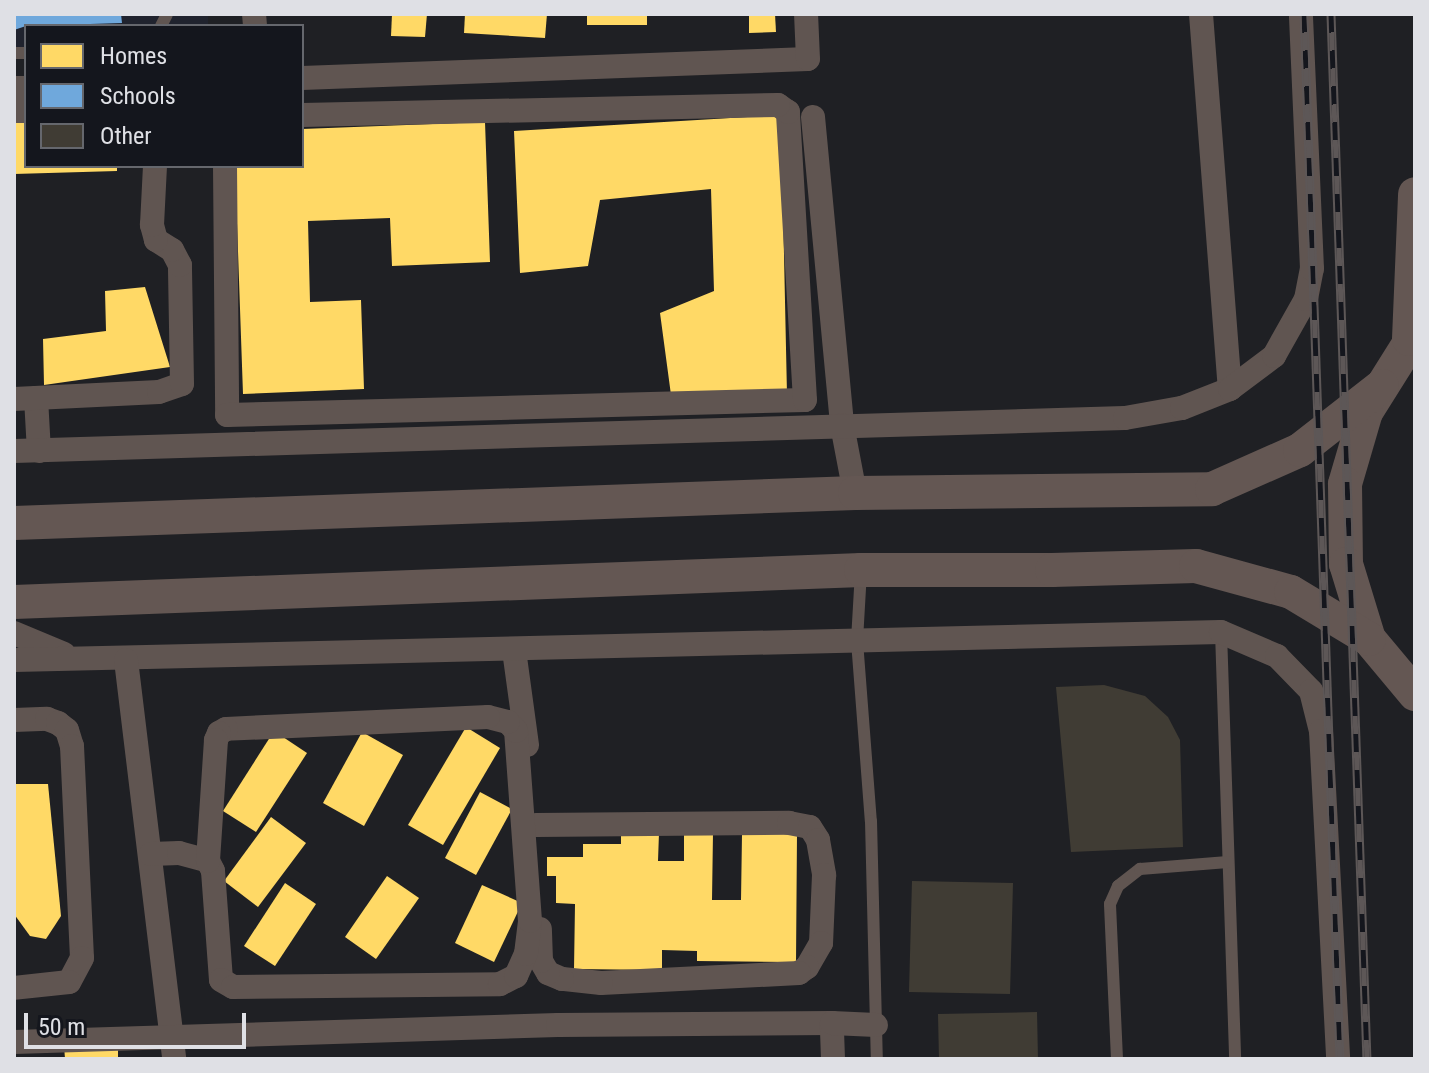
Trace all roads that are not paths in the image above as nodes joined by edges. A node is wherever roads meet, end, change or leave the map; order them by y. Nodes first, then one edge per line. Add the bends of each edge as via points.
1 (806, 14) edge
2 (1201, 14) edge
3 (1301, 14) edge
4 (304, 78) edge
5 (304, 115) edge
6 (813, 117) dead end
7 (155, 168) edge
8 (225, 168) edge
9 (1415, 194) edge
10 (1412, 337) edge
11 (1382, 386) junction
12 (1230, 389) junction
13 (25, 399) edge
14 (541, 407) junction
15 (489, 409) junction
16 (842, 425) junction
17 (543, 434) junction
18 (488, 436) junction
19 (14, 451) edge
20 (39, 451) junction
21 (855, 493) junction
22 (14, 523) edge
23 (861, 570) junction
24 (14, 602) edge
25 (1221, 632) junction
26 (14, 633) edge
27 (1369, 639) junction
28 (857, 641) junction
29 (514, 650) junction
30 (70, 657) junction
31 (14, 660) edge
32 (126, 660) junction
33 (1414, 699) edge
34 (14, 720) edge
35 (536, 825) junction
36 (151, 854) junction
37 (208, 861) junction
38 (1228, 862) junction
39 (14, 988) edge
40 (832, 1023) junction
41 (876, 1025) junction
42 (14, 1042) edge
43 (174, 1048) edge
44 (833, 1059) edge
45 (877, 1059) edge
46 (1117, 1059) edge
47 (1235, 1059) edge
48 (1338, 1059) edge

1 - 4 street via 808,59
2 - 12 street
3 - 12 street via 1312,269 1306,299 1274,356
5 - 14 street via 778,105 788,112 805,400
6 - 16 street
7 - 13 street via 152,225 156,240 172,250 180,265 182,384 159,392
8 - 15 street via 227,415
9 - 10 street
10 - 11 street
11 - 21 street via 1300,450 1212,489
11 - 27 street via 1366,412 1345,484 1346,564
12 - 16 street via 1182,408 1125,418
13 - 20 street
14 - 15 street
14 - 17 street
15 - 18 street
16 - 17 street
16 - 21 street
17 - 18 street
18 - 20 street
19 - 20 street
21 - 22 street
23 - 24 street
23 - 27 street via 1196,566 1291,592
23 - 28 lane
25 - 28 street
25 - 38 lane
25 - 48 street via 1277,656 1311,691 1321,731
26 - 30 street
27 - 33 street
28 - 29 street
28 - 41 lane via 871,821
29 - 32 street
29 - 35 street
30 - 31 street
30 - 32 street
32 - 36 street
34 - 39 street via 58,723 67,730 72,746 82,958 69,982
35 - 35 street via 810,827 818,840 824,875 821,943 799,973 601,983 562,979 548,973 541,961
36 - 37 street via 179,853
36 - 43 street
37 - 37 street via 221,980 233,987 500,984 516,976 526,954 530,921 516,731 508,722 488,717 226,729 216,740
38 - 46 lane via 1140,869 1118,886 1110,904
38 - 47 lane
40 - 41 street
40 - 43 street via 558,1025
40 - 44 street
41 - 45 lane
42 - 43 street

